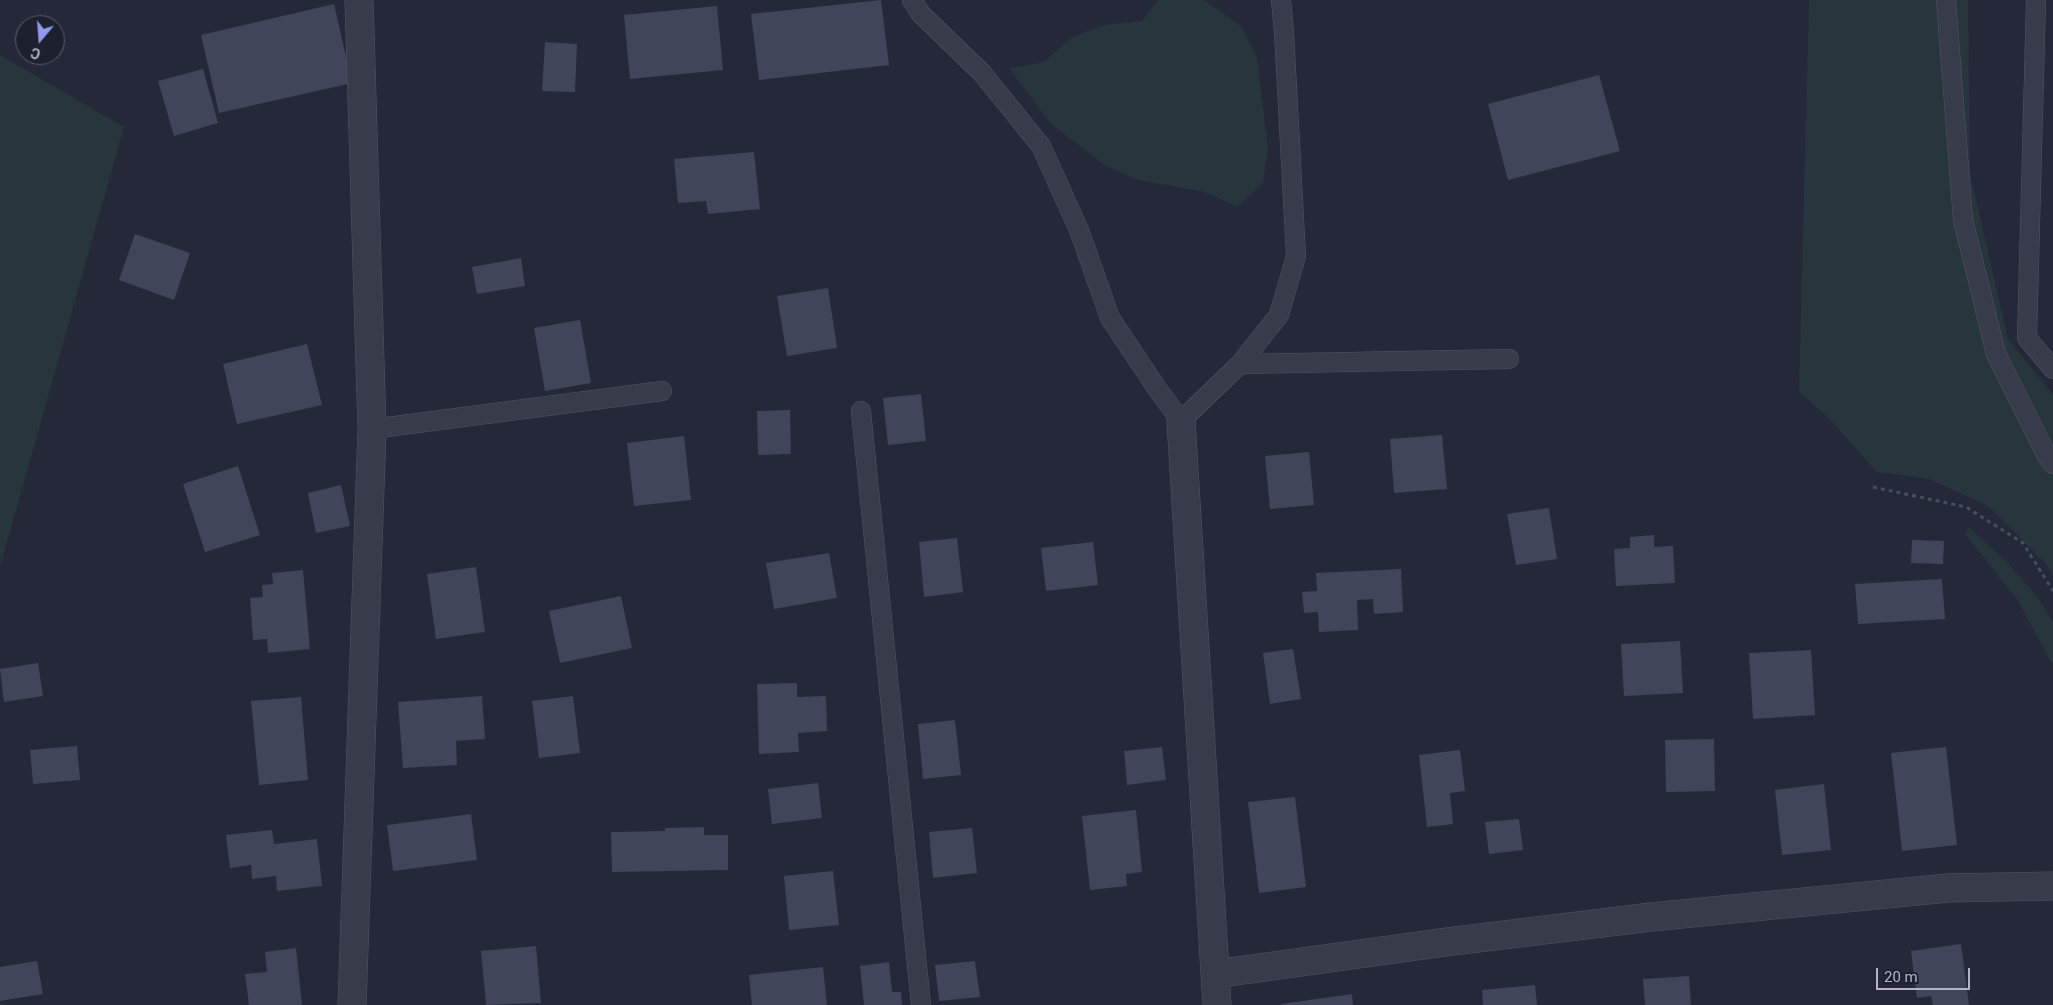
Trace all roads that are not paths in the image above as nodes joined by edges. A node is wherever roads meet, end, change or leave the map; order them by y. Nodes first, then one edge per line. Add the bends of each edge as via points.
1 (360, 0) edge
2 (912, 0) edge
3 (1280, 0) edge
4 (1946, 0) edge
5 (2036, 0) edge
6 (1509, 359) dead end
7 (1240, 364) junction
8 (2053, 369) edge
9 (662, 391) dead end
10 (861, 411) dead end
11 (1181, 420) junction
12 (372, 429) junction
13 (2053, 464) edge
14 (2053, 886) edge
15 (1215, 974) junction
16 (352, 1005) edge
17 (921, 1005) edge
18 (1217, 1005) edge

1 - 12 street
2 - 11 lane via 921,14 982,73 1041,146 1079,230 1110,318
3 - 7 lane via 1296,256 1279,315
4 - 13 lane via 1962,220 1996,354
5 - 8 lane via 2027,338
6 - 7 lane
7 - 11 lane
9 - 12 lane
10 - 17 lane
11 - 15 street
12 - 16 street
14 - 15 street via 1948,888 1651,917
15 - 18 street

